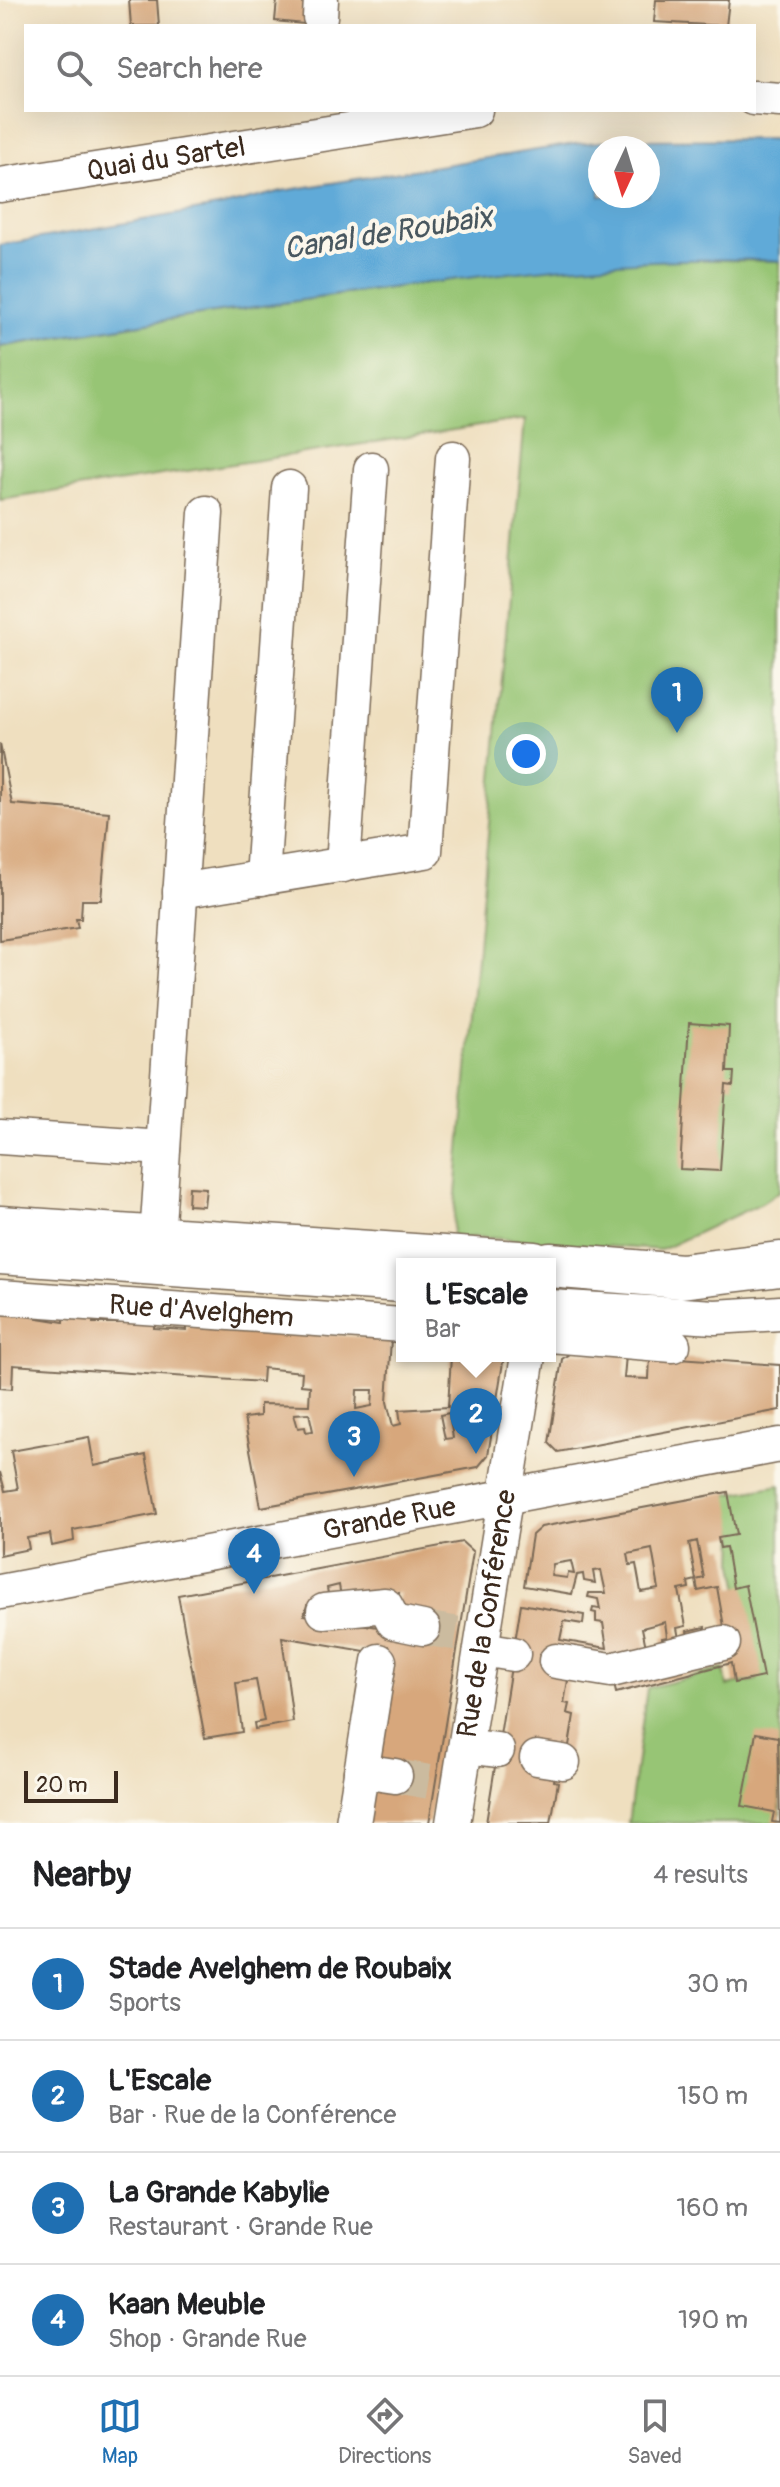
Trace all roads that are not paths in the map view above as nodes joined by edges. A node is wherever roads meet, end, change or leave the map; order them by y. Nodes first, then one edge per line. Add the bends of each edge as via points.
1 (756, 98) edge
2 (780, 100) edge
3 (462, 112) edge
4 (0, 185) edge
5 (453, 458) dead end
6 (371, 469) dead end
7 (289, 488) dead end
8 (206, 513) dead end
9 (343, 865) junction
10 (262, 878) junction
11 (180, 891) junction
12 (0, 1137) edge
13 (163, 1148) junction
14 (0, 1228) edge
15 (780, 1235) edge
16 (157, 1239) junction
17 (0, 1257) edge
18 (444, 1258) edge
19 (780, 1264) edge
20 (556, 1266) edge
21 (613, 1271) junction
22 (396, 1285) edge
23 (0, 1297) edge
24 (556, 1307) edge
25 (780, 1313) edge
26 (396, 1325) edge
27 (556, 1335) edge
28 (673, 1345) dead end
29 (527, 1362) edge
30 (780, 1445) edge
31 (506, 1498) junction
32 (0, 1592) edge
33 (324, 1611) dead end
34 (423, 1628) tunnel mouth
35 (723, 1643) dead end
36 (379, 1661) dead end
37 (556, 1661) dead end
38 (353, 1823) edge
39 (453, 1823) edge

1 - 2 street
3 - 4 street, Quai du Sartel
5 - 9 street via 425,851
6 - 9 street
7 - 10 street
8 - 11 street
9 - 10 street
10 - 11 street
11 - 13 street
12 - 13 street
13 - 16 street
14 - 16 main road
15 - 21 main road via 698,1261
16 - 18 main road
17 - 22 street
19 - 21 main road via 698,1276
20 - 21 main road
23 - 26 street, Rue d'Avelghem
24 - 25 street via 715,1317
27 - 28 street
29 - 31 street, Rue de la Conférence
30 - 31 street, Grande Rue
31 - 32 street, Grande Rue
31 - 39 street, Rue de la Conférence via 484,1644 482,1748 447,1785
33 - 34 street via 385,1605 394,1622
35 - 37 street via 611,1670
36 - 38 street via 378,1774

